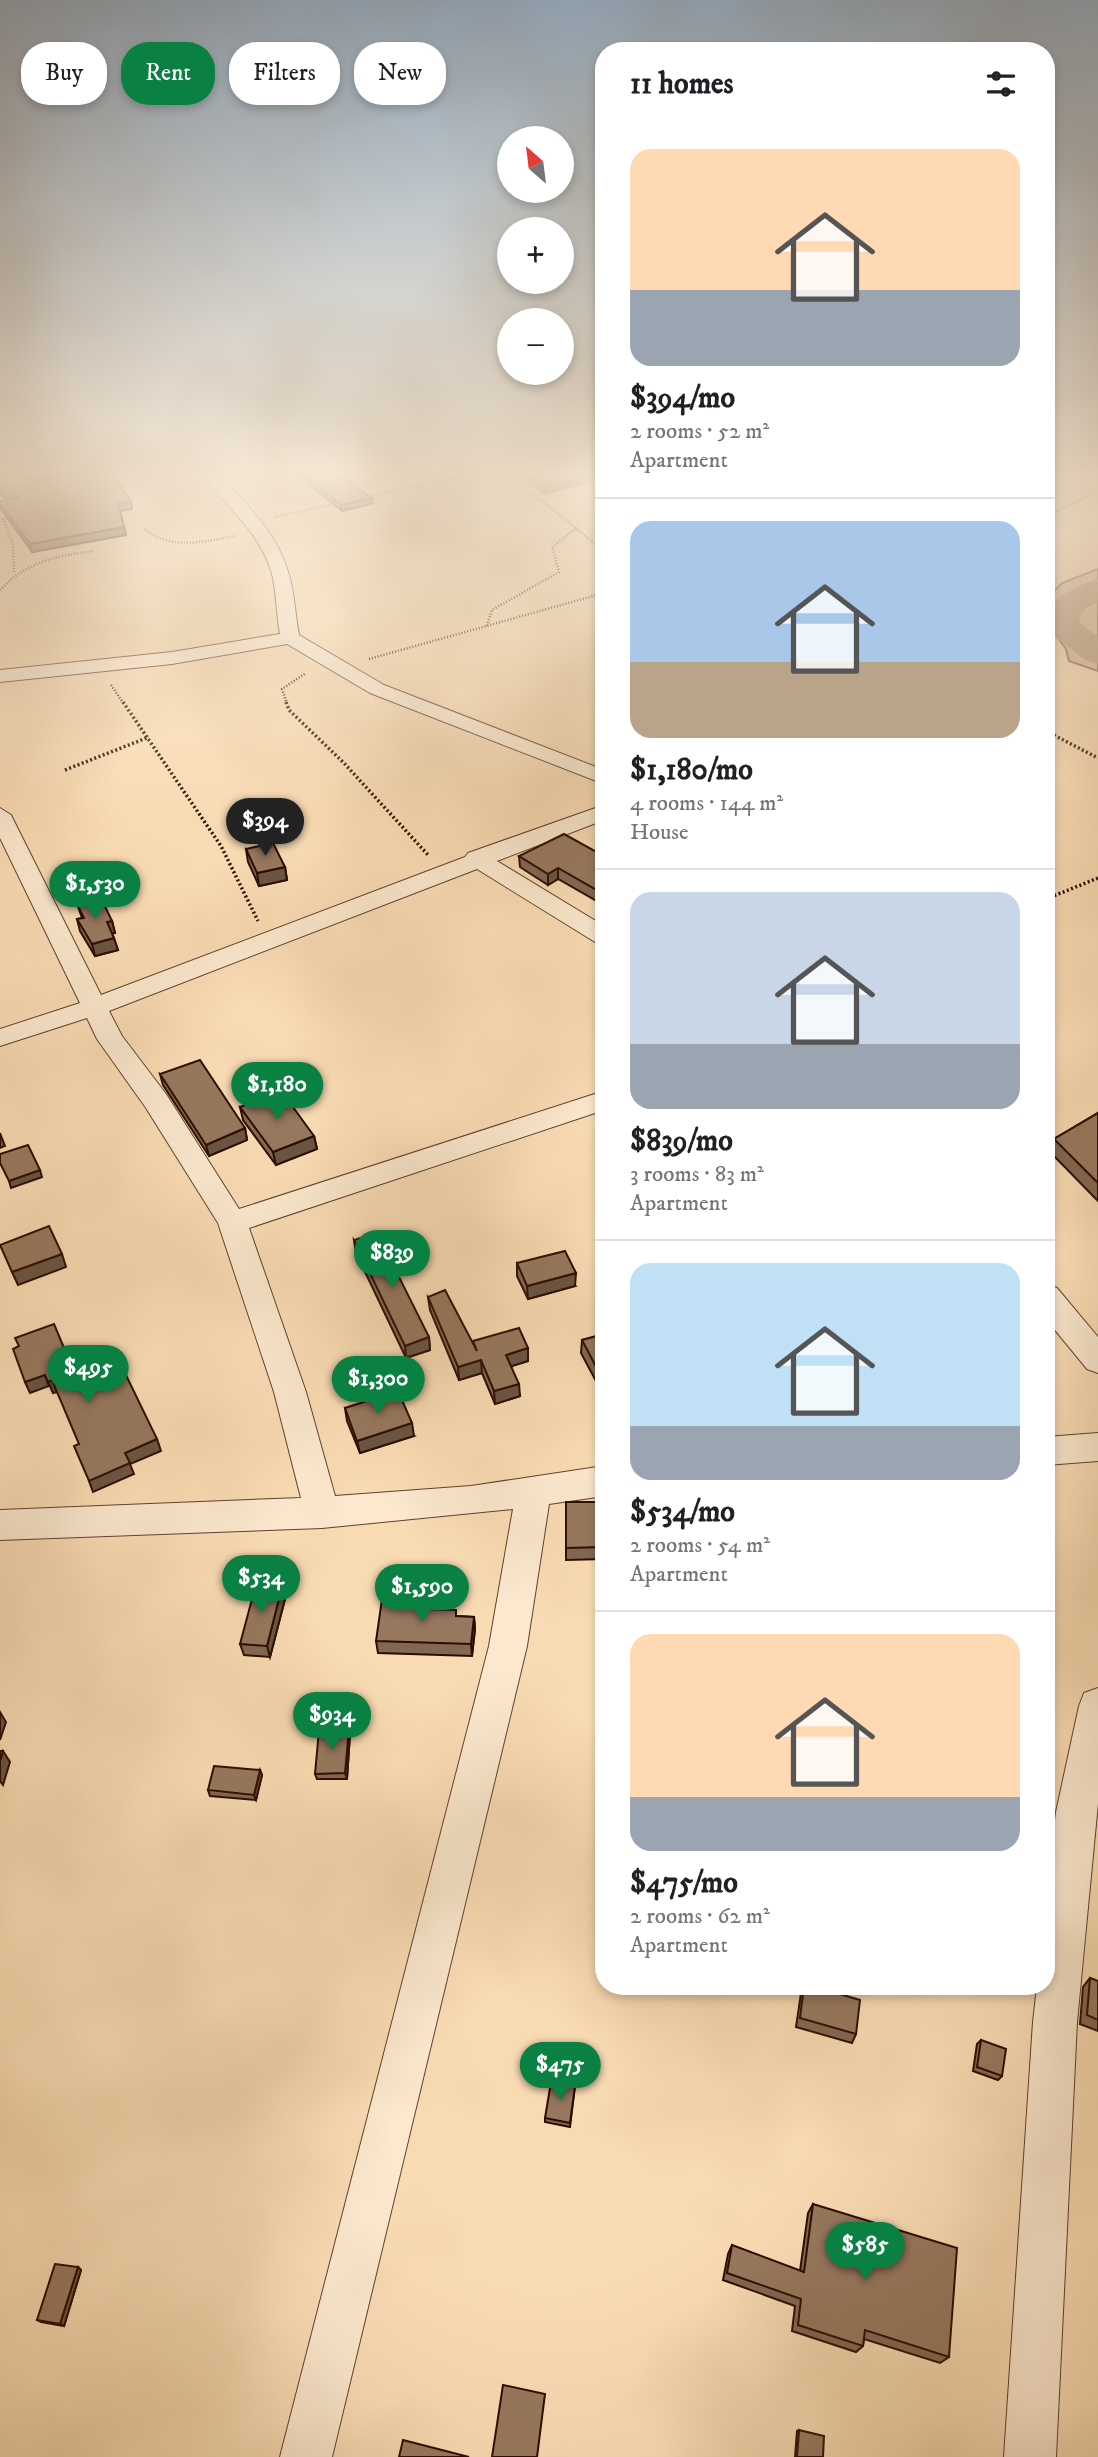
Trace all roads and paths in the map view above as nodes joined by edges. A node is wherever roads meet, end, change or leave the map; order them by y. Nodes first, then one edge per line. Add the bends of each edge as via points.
1 (281, 587) edge
2 (533, 587) edge
3 (595, 596) edge
4 (487, 627) junction
5 (290, 638) junction
6 (98, 668) junction
7 (338, 668) junction
8 (0, 676) edge
9 (1055, 736) edge
10 (149, 737) junction
11 (1098, 758) edge
12 (65, 770) dead end
13 (595, 775) edge
14 (0, 815) edge
15 (595, 815) edge
16 (476, 859) junction
17 (445, 872) junction
18 (1098, 878) edge
19 (1055, 896) edge
20 (595, 932) edge
21 (268, 940) junction
22 (92, 1008) junction
23 (0, 1038) edge
24 (595, 1103) edge
25 (232, 1222) junction
26 (1055, 1307) edge
27 (1098, 1360) edge
28 (1098, 1447) edge
29 (1055, 1450) edge
30 (595, 1482) edge
31 (534, 1491) junction
32 (322, 1513) junction
33 (0, 1525) edge
34 (1098, 1706) edge
35 (306, 2457) edge
36 (1030, 2457) edge

1 - 5 street
2 - 4 path via 492,610
3 - 4 path
4 - 7 path
5 - 6 street
5 - 7 street
6 - 8 street
6 - 10 path
7 - 13 street via 419,707
7 - 17 path via 309,671 282,689 289,710
9 - 11 path
10 - 12 path
10 - 21 path via 221,846
14 - 22 street
15 - 16 street
16 - 17 street
16 - 20 street
17 - 21 street
18 - 19 path
21 - 22 street
22 - 23 street
22 - 25 street
24 - 25 street
25 - 32 street via 290,1392
26 - 27 street
28 - 29 street
30 - 31 street
31 - 32 street
31 - 35 street via 508,1646
32 - 33 street
34 - 36 street via 1076,1812 1055,2022

